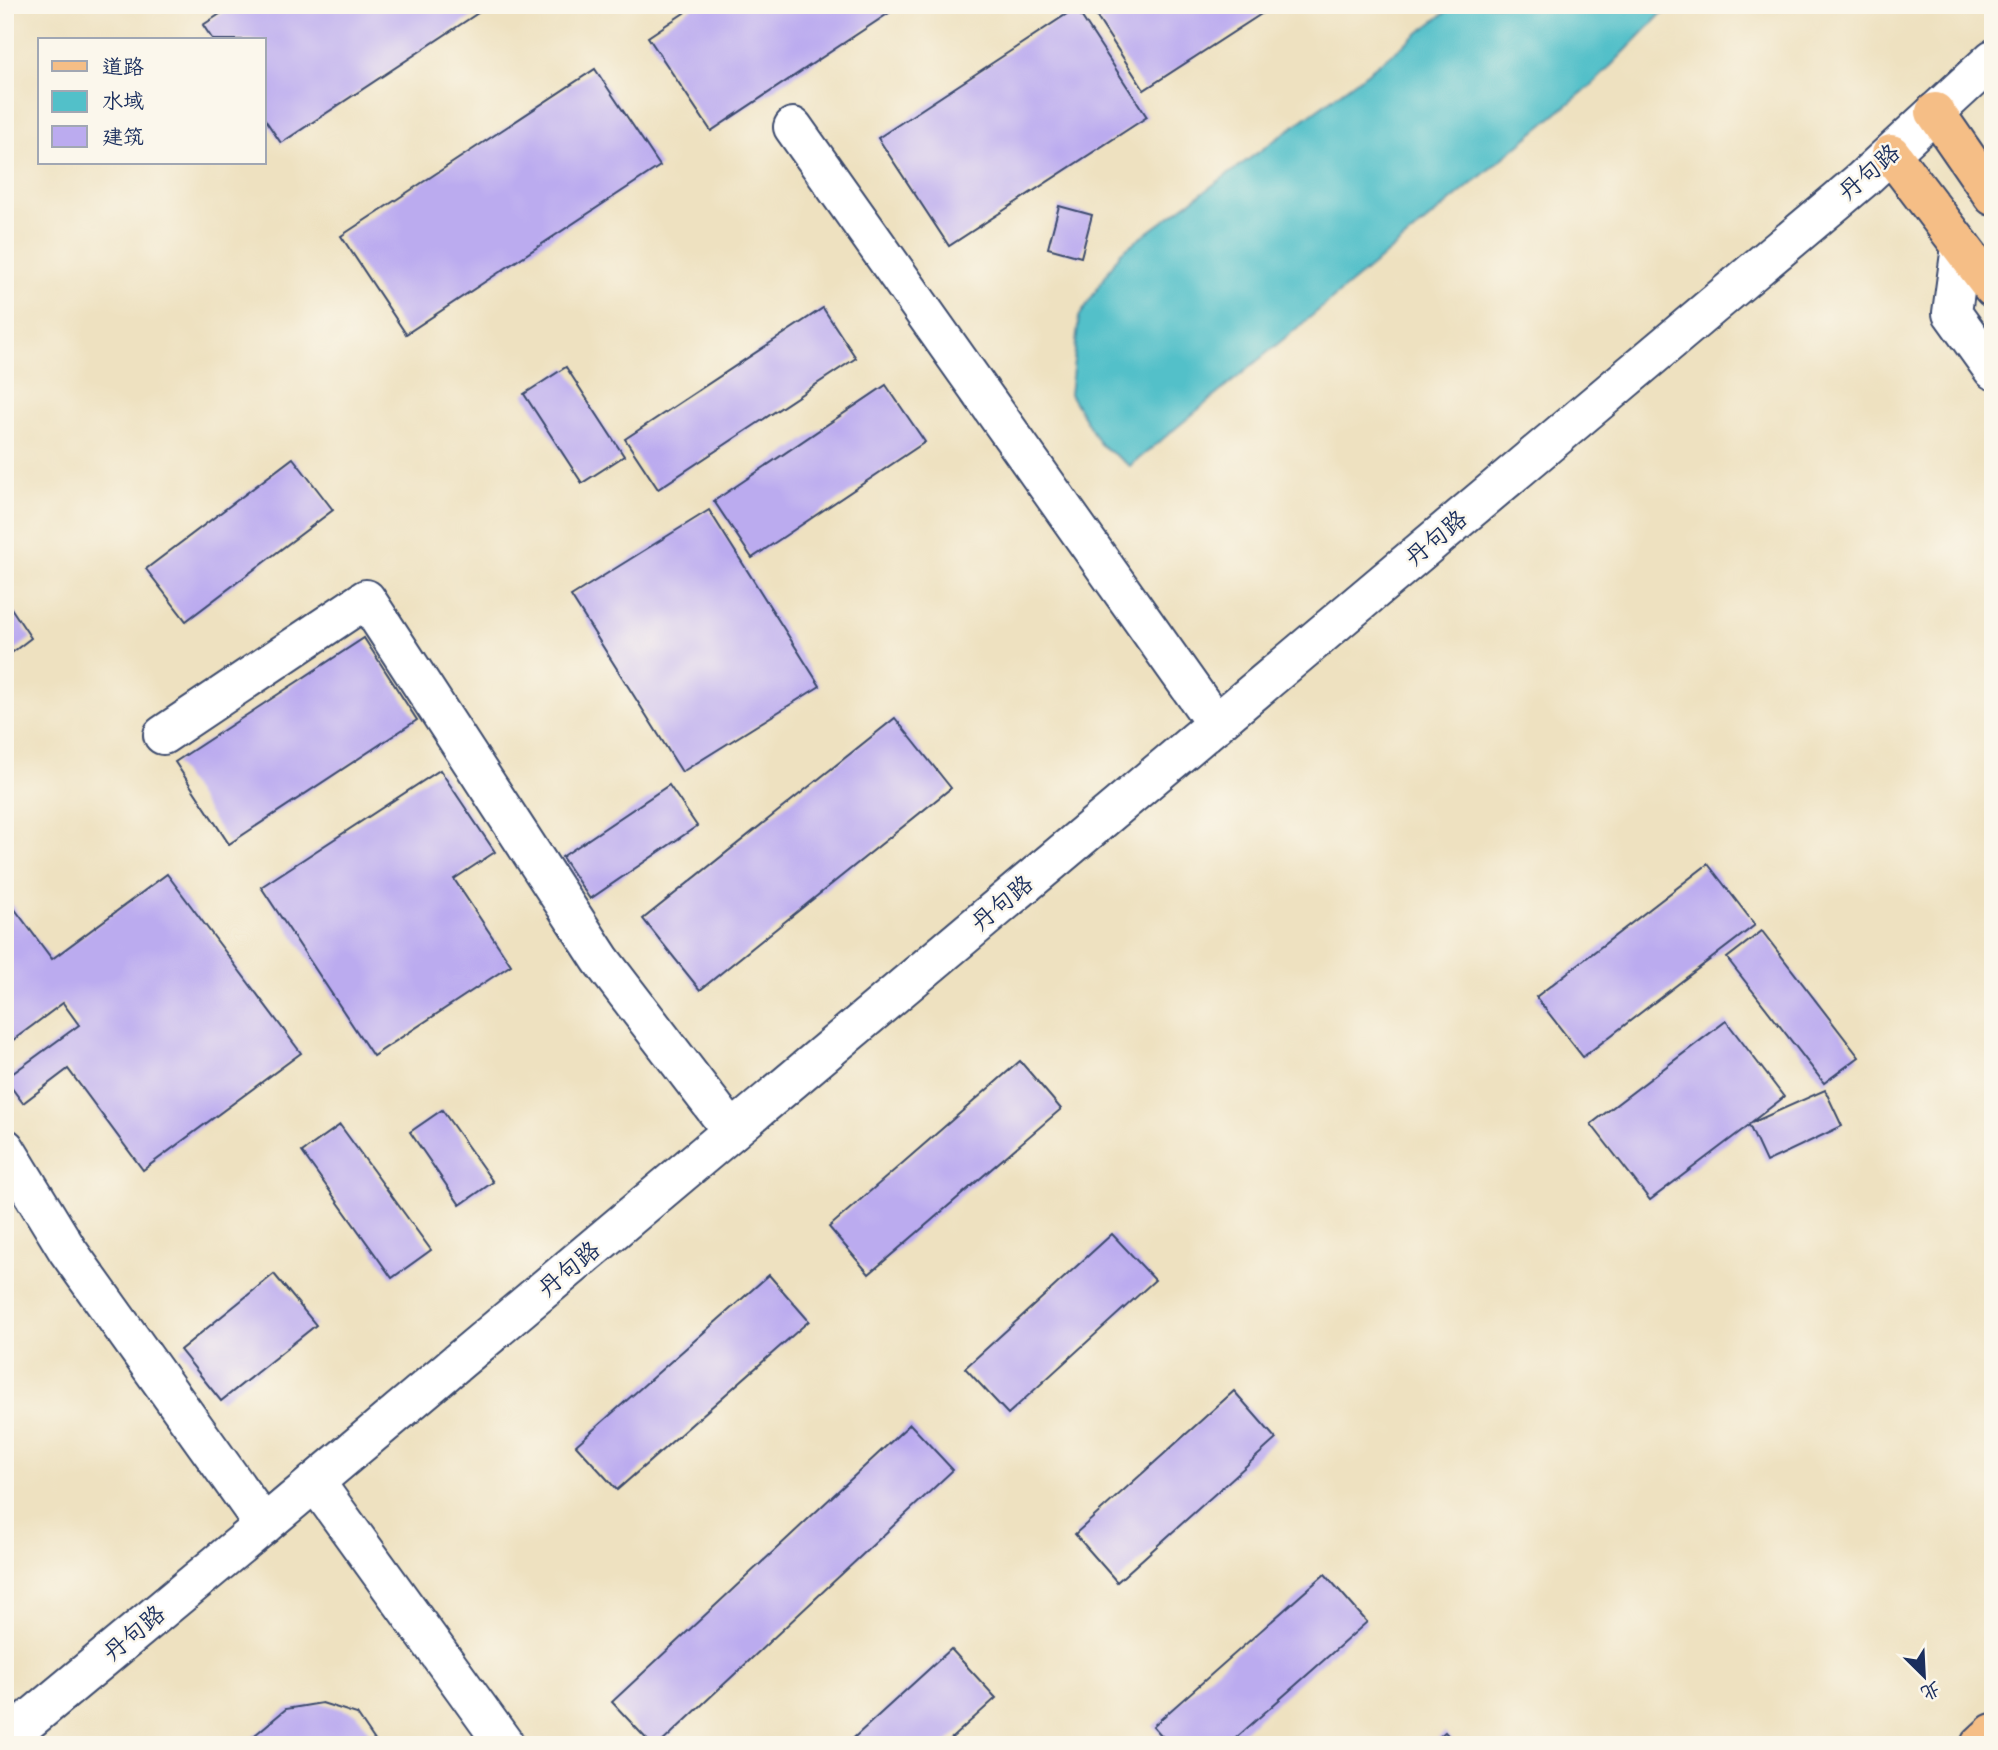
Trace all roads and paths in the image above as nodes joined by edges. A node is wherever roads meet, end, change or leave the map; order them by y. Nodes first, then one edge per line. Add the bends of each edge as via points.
1 (1993, 59) edge
2 (1936, 112) junction
3 (793, 127) dead end
4 (1891, 154) junction
5 (1993, 197) edge
6 (1961, 246) junction
7 (1993, 288) edge
8 (1993, 370) edge
9 (1216, 724) junction
10 (163, 735) dead end
11 (732, 1131) junction
12 (5, 1148) edge
13 (315, 1482) junction
14 (264, 1525) junction
15 (10, 1725) edge
16 (1993, 1733) edge
17 (505, 1745) edge
18 (1980, 1745) edge

1 - 2 street, 丹句路
2 - 4 street, 丹句路
2 - 5 main road
3 - 9 street
4 - 6 main road
4 - 9 street, 丹句路
6 - 7 main road
6 - 8 street via 1952,313
9 - 11 street, 丹句路
10 - 11 street via 366,599 601,960
11 - 13 street, 丹句路
12 - 14 street via 68,1251
13 - 14 street, 丹句路
13 - 17 street
14 - 15 street, 丹句路
16 - 18 main road

